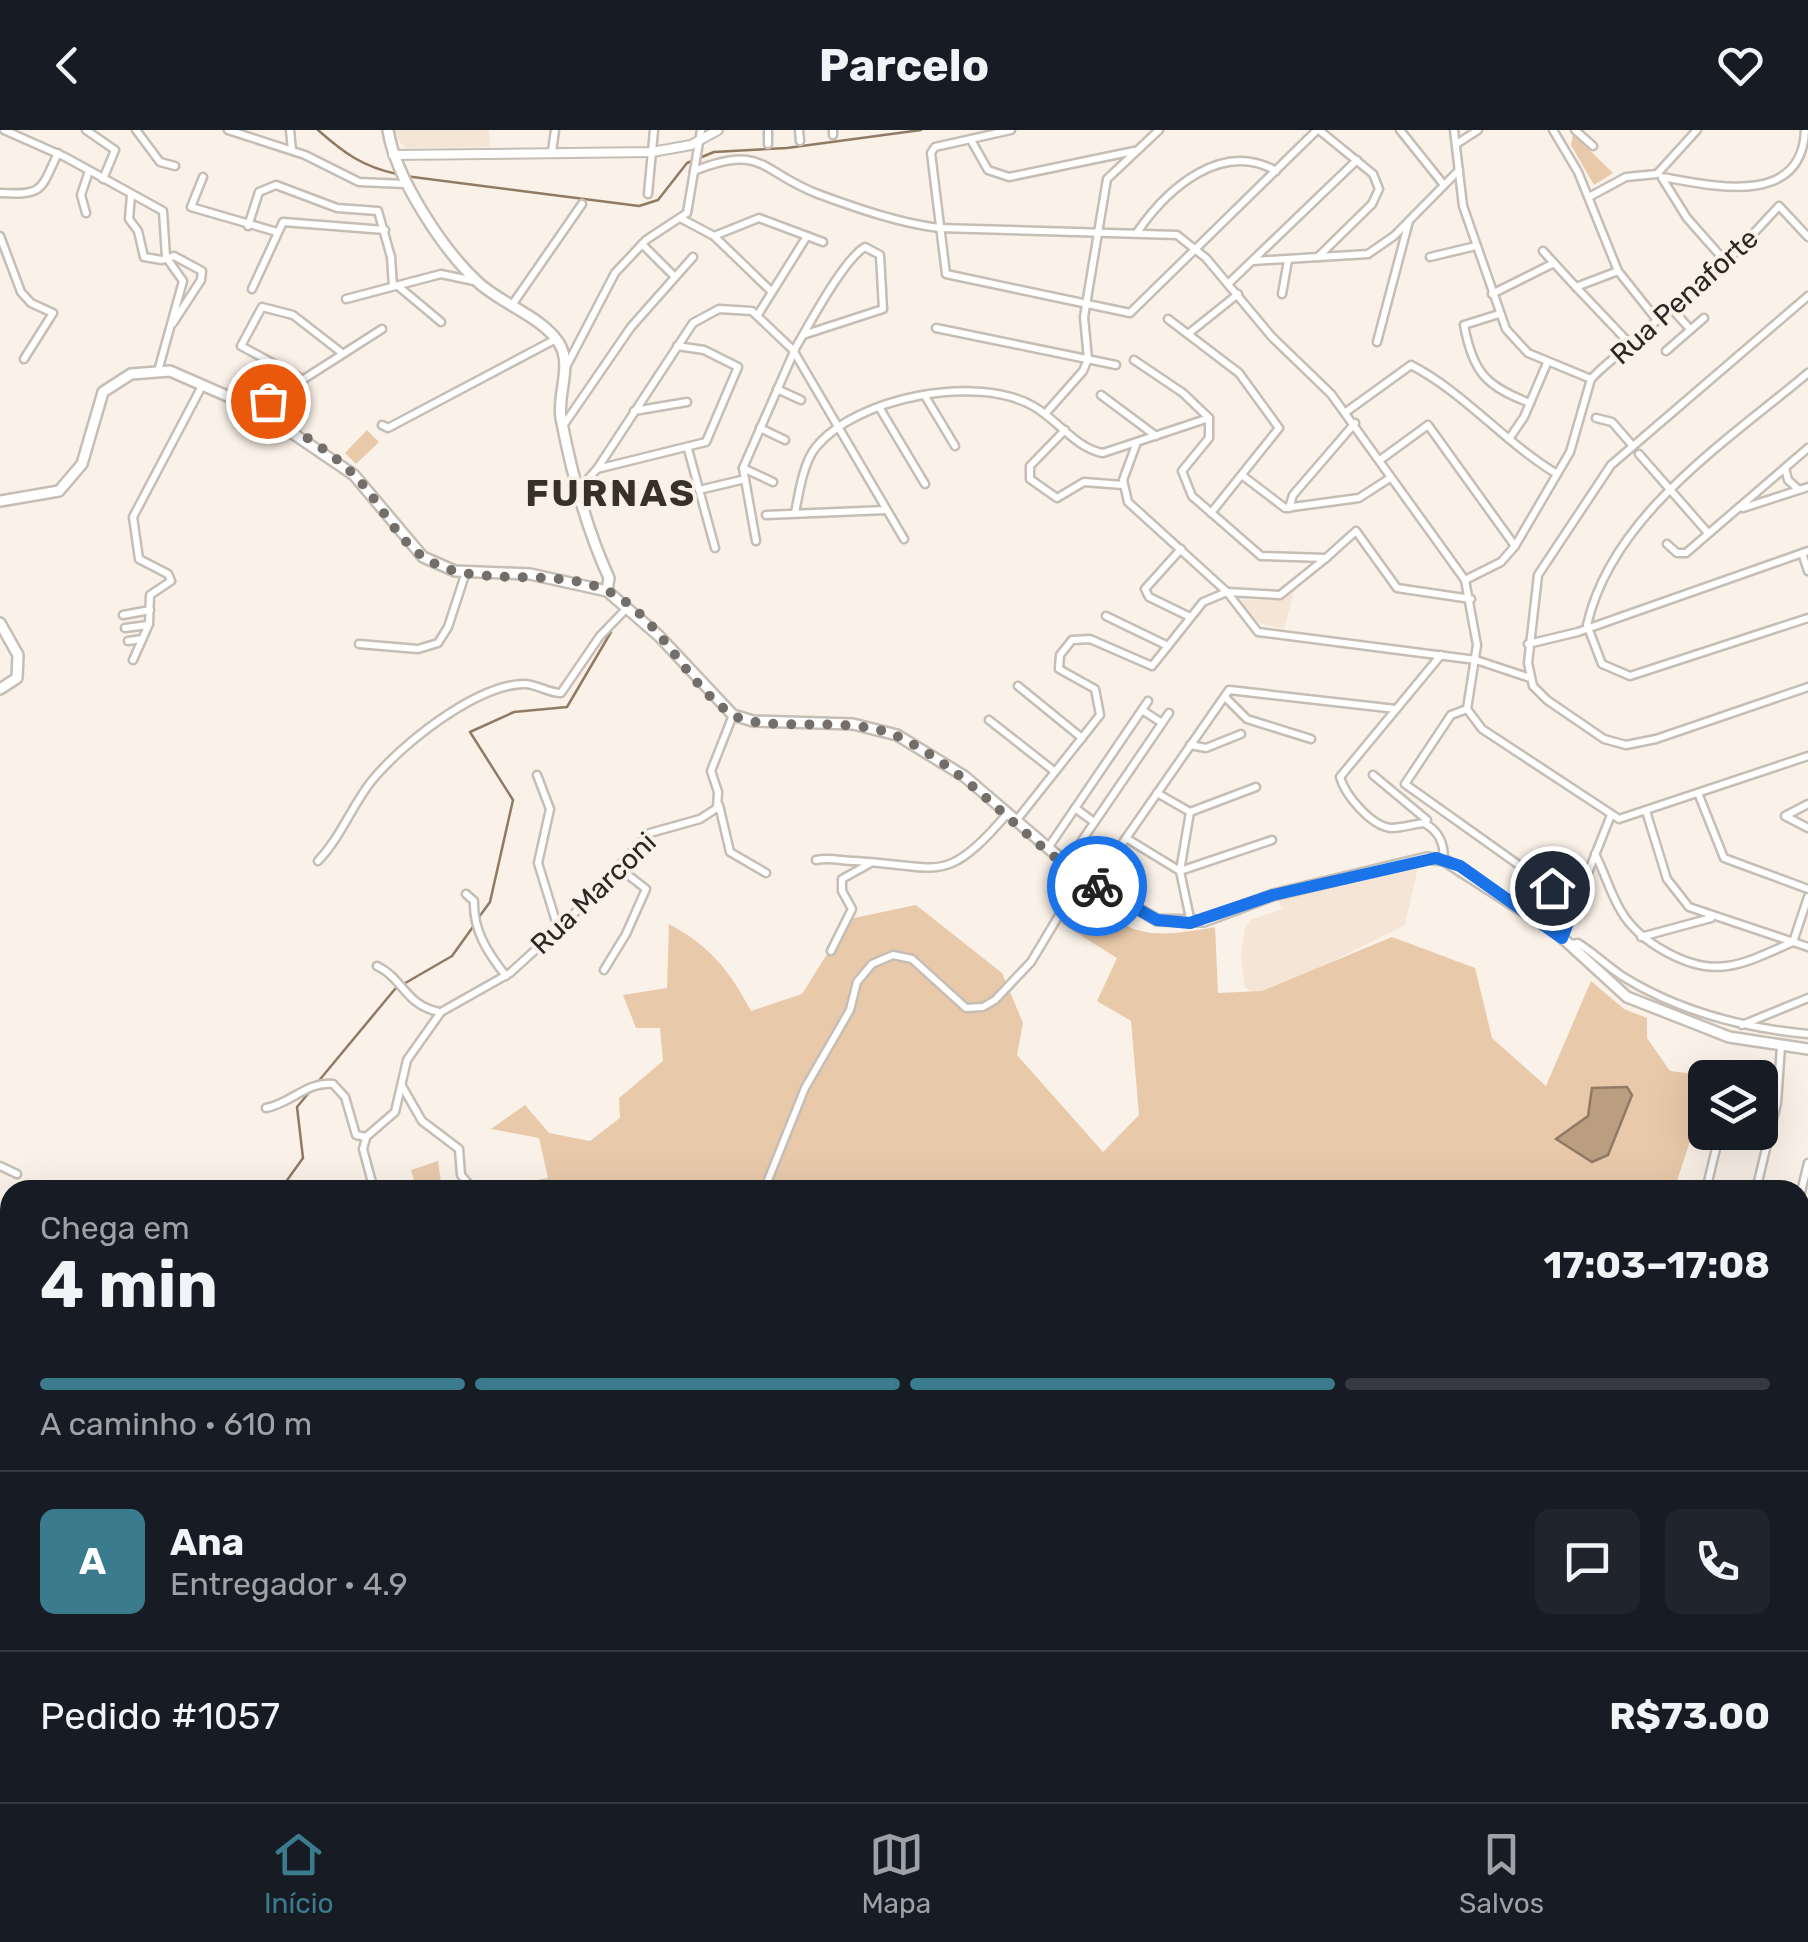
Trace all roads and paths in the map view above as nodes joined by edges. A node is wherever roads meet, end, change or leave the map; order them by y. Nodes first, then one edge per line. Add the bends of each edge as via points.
1 (4, 130) edge
2 (86, 130) edge
3 (136, 130) edge
4 (228, 130) edge
5 (290, 130) edge
6 (388, 130) edge
7 (554, 130) edge
8 (654, 130) edge
9 (701, 130) edge
10 (718, 130) edge
11 (768, 130) edge
12 (799, 130) edge
13 (1011, 130) edge
14 (1159, 130) edge
15 (1318, 130) edge
16 (1400, 130) edge
17 (1454, 130) edge
18 (1478, 130) edge
19 (1553, 130) edge
20 (1566, 130) edge
21 (1575, 130) edge
22 (1697, 130) edge
23 (1805, 130) edge
24 (1559, 139) junction
25 (971, 140) junction
26 (702, 141) junction
27 (800, 141) dead end
28 (1458, 143) junction
29 (768, 144) dead end
30 (1593, 146) dead end
31 (292, 150) junction
32 (1135, 150) junction
33 (552, 152) junction
34 (652, 152) junction
35 (58, 153) junction
36 (1356, 160) junction
37 (394, 161) junction
38 (175, 166) dead end
39 (696, 168) junction
40 (1460, 170) junction
41 (89, 171) junction
42 (1276, 172) junction
43 (1659, 176) junction
44 (203, 177) dead end
45 (103, 179) junction
46 (404, 183) junction
47 (1444, 185) junction
48 (0, 194) edge
49 (648, 194) dead end
50 (130, 196) junction
51 (1589, 198) junction
52 (582, 204) dead end
53 (86, 212) dead end
54 (682, 218) junction
55 (1409, 220) junction
56 (248, 226) junction
57 (938, 228) junction
58 (384, 230) junction
59 (1098, 231) junction
60 (277, 232) junction
61 (1138, 232) junction
62 (0, 236) edge
63 (714, 236) junction
64 (807, 236) junction
65 (1808, 237) edge
66 (823, 242) dead end
67 (642, 244) junction
68 (1476, 246) junction
69 (1196, 248) junction
70 (1543, 251) dead end
71 (166, 257) junction
72 (693, 257) dead end
73 (1318, 258) junction
74 (1430, 258) dead end
75 (1288, 260) junction
76 (1726, 260) junction
77 (1253, 261) junction
78 (1554, 263) junction
79 (1618, 271) junction
80 (674, 276) junction
81 (1230, 283) junction
82 (480, 284) junction
83 (395, 286) junction
84 (1576, 287) junction
85 (252, 289) dead end
86 (772, 292) junction
87 (1238, 294) junction
88 (1282, 294) dead end
89 (1492, 294) junction
90 (1808, 296) edge
91 (346, 299) dead end
92 (1087, 304) junction
93 (511, 306) junction
94 (1671, 308) junction
95 (759, 314) junction
96 (1499, 314) junction
97 (1704, 318) dead end
98 (1168, 319) dead end
99 (1658, 320) junction
100 (441, 322) dead end
101 (170, 328) junction
102 (936, 328) dead end
103 (382, 329) dead end
104 (1690, 329) junction
105 (1188, 334) junction
106 (803, 335) junction
107 (556, 339) junction
108 (1377, 342) dead end
109 (1631, 344) junction
110 (676, 346) junction
111 (1666, 351) dead end
112 (342, 353) junction
113 (794, 353) junction
114 (24, 359) dead end
115 (1088, 359) junction
116 (1134, 360) dead end
117 (1547, 363) junction
118 (1116, 366) dead end
119 (565, 368) junction
120 (158, 370) junction
121 (1808, 373) edge
122 (302, 379) junction
123 (1591, 379) junction
124 (202, 384) junction
125 (777, 389) junction
126 (1101, 395) dead end
127 (925, 396) junction
128 (801, 400) dead end
129 (687, 402) dead end
130 (1530, 402) junction
131 (879, 407) junction
132 (257, 408) junction
133 (634, 411) junction
134 (1346, 412) junction
135 (1044, 414) junction
136 (1209, 418) junction
137 (1596, 418) dead end
138 (1355, 424) junction
139 (382, 425) dead end
140 (563, 426) junction
141 (760, 428) junction
142 (838, 429) junction
143 (1065, 430) junction
144 (1156, 436) junction
145 (1508, 439) junction
146 (786, 440) dead end
147 (1137, 442) junction
148 (1632, 445) junction
149 (956, 446) dead end
150 (1808, 448) edge
151 (688, 449) junction
152 (1639, 454) dead end
153 (1380, 460) junction
154 (742, 468) junction
155 (1785, 468) junction
156 (597, 469) junction
157 (1557, 474) junction
158 (1242, 476) junction
159 (1390, 478) junction
160 (742, 480) junction
161 (773, 482) dead end
162 (925, 484) dead end
163 (1122, 485) junction
164 (580, 488) junction
165 (1804, 488) edge
166 (699, 490) junction
167 (1670, 491) junction
168 (0, 501) edge
169 (1289, 508) junction
170 (886, 510) junction
171 (1736, 510) junction
172 (795, 513) junction
173 (1210, 513) junction
174 (766, 515) dead end
175 (1708, 534) junction
176 (904, 539) dead end
177 (756, 541) dead end
178 (1667, 544) dead end
179 (1515, 546) junction
180 (715, 548) dead end
181 (1181, 549) junction
182 (1805, 552) edge
183 (1326, 558) junction
184 (1808, 571) edge
185 (466, 572) junction
186 (607, 574) junction
187 (1466, 580) junction
188 (604, 589) junction
189 (1227, 592) junction
190 (1472, 598) junction
191 (626, 603) junction
192 (150, 610) junction
193 (122, 615) dead end
194 (1106, 616) dead end
195 (1188, 616) junction
196 (1808, 618) edge
197 (0, 624) edge
198 (149, 624) junction
199 (1587, 625) junction
200 (125, 628) dead end
201 (143, 638) junction
202 (128, 641) dead end
203 (359, 644) dead end
204 (1528, 644) junction
205 (1168, 646) junction
206 (1441, 655) junction
207 (133, 660) dead end
208 (1476, 660) junction
209 (1530, 678) junction
210 (2, 686) edge
211 (1018, 686) dead end
212 (1808, 686) edge
213 (1227, 694) junction
214 (1148, 700) dead end
215 (1396, 709) junction
216 (1468, 709) junction
217 (1142, 710) junction
218 (1169, 713) dead end
219 (733, 715) junction
220 (989, 720) dead end
221 (1162, 723) junction
222 (1242, 734) dead end
223 (1082, 738) junction
224 (1311, 738) dead end
225 (1190, 745) junction
226 (1808, 756) edge
227 (1054, 772) junction
228 (536, 774) dead end
229 (1373, 775) dead end
230 (1256, 788) dead end
231 (1157, 793) junction
232 (1698, 793) junction
233 (1808, 804) edge
234 (719, 805) junction
235 (1432, 805) junction
236 (1074, 808) junction
237 (1646, 811) junction
238 (1190, 812) junction
239 (1612, 815) junction
240 (1012, 817) junction
241 (1426, 821) junction
242 (1094, 822) junction
243 (1808, 828) edge
244 (1126, 838) junction
245 (1272, 840) dead end
246 (1048, 848) junction
247 (1596, 854) junction
248 (816, 860) dead end
249 (1444, 860) junction
250 (318, 861) dead end
251 (875, 862) junction
252 (1066, 864) junction
253 (618, 867) junction
254 (1180, 871) junction
255 (766, 873) dead end
256 (1090, 882) junction
257 (1808, 889) edge
258 (466, 894) dead end
259 (1808, 897) edge
260 (1575, 905) junction
261 (1712, 918) junction
262 (1190, 923) junction
263 (558, 928) junction
264 (1640, 937) junction
265 (1566, 941) junction
266 (1793, 942) junction
267 (1808, 947) edge
268 (831, 951) dead end
269 (378, 966) dead end
270 (604, 970) dead end
271 (506, 976) junction
272 (1808, 998) edge
273 (440, 1012) junction
274 (1740, 1025) junction
275 (1808, 1034) edge
276 (1780, 1046) junction
277 (1808, 1048) edge
278 (1778, 1072) edge
279 (402, 1085) junction
280 (266, 1108) dead end
281 (366, 1137) junction
282 (1716, 1150) edge
283 (1766, 1150) edge
284 (0, 1166) edge
285 (17, 1174) dead end
286 (371, 1180) edge
287 (465, 1180) edge
288 (768, 1180) edge
289 (1708, 1180) edge
290 (1758, 1180) edge

1 - 35 street
2 - 45 street via 115,150
3 - 38 street via 160,162
4 - 31 street
5 - 31 street
6 - 37 main road
7 - 33 street
8 - 34 street
9 - 26 street
10 - 26 street
11 - 29 street
12 - 27 street
13 - 25 street
14 - 32 street
15 - 36 street
15 - 42 street
16 - 47 street
17 - 28 street
18 - 28 street
19 - 24 street
20 - 24 street
21 - 30 street
22 - 43 street
23 - 43 street via 1800,151 1777,178 1733,189
24 - 51 street
25 - 32 street via 988,170 1008,177
25 - 57 street via 932,150
26 - 34 street
26 - 39 street
28 - 40 street
31 - 46 street via 359,182
32 - 59 street via 1107,179
33 - 34 street
33 - 37 street
34 - 49 street
35 - 41 street
35 - 48 street via 40,190
36 - 73 street via 1379,189
36 - 77 street
37 - 46 main road
39 - 54 street
39 - 57 street via 754,160 818,194
40 - 47 street
40 - 68 street
41 - 45 street
41 - 53 street via 81,194
42 - 61 street via 1247,161 1209,167 1185,181
42 - 69 street
43 - 51 street via 1626,177
43 - 76 street
44 - 56 street via 191,207
45 - 50 street
46 - 82 main road
47 - 55 street
50 - 71 street via 165,214
50 - 71 street via 128,220 138,231 140,253
51 - 79 street
52 - 93 street
54 - 63 street
54 - 67 street
55 - 73 street via 1368,254
55 - 108 street
56 - 58 street via 259,192 276,185 337,208 378,211
56 - 60 street
57 - 59 street
57 - 92 street via 946,274
58 - 60 street via 286,221
58 - 83 street
59 - 61 street
59 - 92 street
60 - 85 street
61 - 69 street via 1177,235
62 - 114 street via 21,292 53,313
63 - 64 street via 756,218
63 - 86 street
64 - 66 street
64 - 86 street
65 - 76 street, Rua Penaforte via 1779,206
67 - 80 street
67 - 119 street via 608,282
68 - 74 street
68 - 89 street
69 - 81 street
69 - 92 street via 1132,313
70 - 78 street
71 - 101 street via 182,281
71 - 101 street via 202,270
72 - 80 street
73 - 75 street
75 - 77 street
75 - 88 street
76 - 94 street, Rua Penaforte
77 - 81 street
78 - 84 street
78 - 89 street
79 - 84 street
79 - 99 street
80 - 140 street
81 - 87 street
82 - 83 street via 441,274
82 - 93 main road
83 - 91 street
83 - 100 street
84 - 109 street
86 - 95 street
87 - 105 street
87 - 134 street
89 - 96 street
90 - 148 street
92 - 115 street
93 - 107 main road
94 - 99 street, Rua Penaforte
94 - 104 street
95 - 110 street via 712,311
95 - 113 street
96 - 117 street via 1516,344
96 - 130 street via 1464,325 1484,379
97 - 104 street
98 - 105 street
99 - 109 street, Rua Penaforte
101 - 120 street
102 - 115 street
103 - 112 street
104 - 111 street
105 - 158 street via 1240,373 1278,424 1277,436
106 - 106 street via 860,248 880,254 883,309
106 - 113 street
107 - 119 main road
107 - 139 street via 388,428
109 - 123 street, Rua Penaforte
110 - 133 street
110 - 151 street via 738,366 706,442
112 - 122 street
112 - 122 street via 292,315 264,306 241,346
113 - 125 street
113 - 142 street
115 - 118 street
115 - 135 street
116 - 136 street
117 - 123 street
117 - 130 street
119 - 140 main road
120 - 124 main road
120 - 168 main road via 131,374 103,392 82,464 59,491
121 - 167 street
122 - 132 street
123 - 157 street, Rua Penaforte via 1574,444
124 - 132 main road
124 - 192 street via 133,517 139,559 170,578 150,595
125 - 128 street
125 - 141 street
126 - 144 street
127 - 131 street
127 - 135 street via 966,390 1029,404
127 - 149 street
129 - 133 street
130 - 145 street
131 - 142 street
131 - 162 street
132 - 185 main road via 354,475 423,557
133 - 156 street
134 - 138 street
134 - 145 street via 1408,365 1442,382
135 - 143 street
136 - 144 street
136 - 173 street via 1208,438 1182,471 1186,489
137 - 148 street via 1612,422
138 - 153 street
138 - 169 street
140 - 164 main road
141 - 146 street
141 - 154 street
142 - 170 street
142 - 172 street via 813,452
143 - 147 street via 1100,453
143 - 163 street via 1030,466 1030,479 1058,498 1084,482
144 - 147 street
145 - 157 street
147 - 163 street
148 - 204 street via 1604,474 1538,575
150 - 155 street
151 - 156 street
151 - 166 street
152 - 167 street
153 - 159 street
153 - 179 street via 1428,426
154 - 160 street
154 - 161 street
155 - 165 street via 1788,480
155 - 171 street
156 - 164 street
157 - 179 street, Rua Penaforte
158 - 169 street
158 - 173 street
159 - 169 street via 1359,498
159 - 187 street
160 - 166 street
160 - 177 street
163 - 181 street via 1130,505
164 - 186 main road
165 - 171 street
166 - 180 street
167 - 175 street
167 - 199 street via 1630,534 1597,591
170 - 172 street
170 - 176 street
171 - 175 street
172 - 174 street
173 - 183 street via 1268,559
175 - 178 street via 1684,554
179 - 187 street, Rua Penaforte via 1501,562
181 - 189 street
181 - 195 street via 1145,589
182 - 184 street
182 - 199 street
183 - 189 street via 1280,594
183 - 190 street via 1356,531 1398,588
185 - 188 main road via 530,574
185 - 203 street via 438,643 418,649
186 - 188 main road
186 - 191 main road
187 - 190 street
188 - 191 main road
189 - 195 street
189 - 206 street via 1261,634
190 - 208 street
191 - 219 main road
191 - 250 street via 561,693 529,684 508,687 464,706 406,745 369,784
192 - 193 street
192 - 198 street
194 - 205 street
195 - 205 street
196 - 199 street via 1630,676 1602,664
197 - 210 main road via 20,662 17,678
198 - 200 street
198 - 201 street
199 - 204 street
201 - 202 street
201 - 207 street
204 - 209 street
205 - 223 street via 1152,666 1090,639 1072,640 1060,654 1059,669 1095,688 1100,714
206 - 208 street
206 - 215 street
208 - 209 street
208 - 216 street
209 - 212 street via 1536,691 1580,725 1610,742 1634,745
211 - 223 street
213 - 215 street
213 - 224 street via 1246,719
213 - 225 street
214 - 217 street
215 - 241 street via 1340,780 1380,824
216 - 235 street via 1450,715 1406,783
216 - 239 street via 1482,729
217 - 221 street
217 - 236 street
218 - 221 street
219 - 234 street via 711,770
219 - 240 main road via 886,732 943,762
220 - 227 street
221 - 242 street
222 - 225 street via 1206,748
223 - 227 street
225 - 231 street
226 - 232 street
227 - 240 street
228 - 263 street via 550,809 538,863
229 - 241 street
230 - 238 street
231 - 238 street
231 - 244 street
232 - 237 street
232 - 257 street via 1724,858
233 - 243 street via 1785,818
234 - 253 street, Rua Marconi via 700,819 656,830
234 - 255 street via 730,852
235 - 241 street
235 - 260 street
236 - 242 street
236 - 246 street
237 - 239 street via 1624,819
237 - 261 street via 1674,892
238 - 254 street
239 - 247 street
240 - 246 main road
240 - 251 street via 953,863 915,870
241 - 249 street via 1438,835
242 - 252 street
244 - 254 street
244 - 256 street
245 - 254 street
246 - 252 main road
247 - 260 street
247 - 264 street via 1616,903
248 - 251 street
249 - 262 main road via 1426,858 1273,895
249 - 265 main road
251 - 268 street via 842,879 852,909
252 - 256 main road
253 - 263 street, Rua Marconi
253 - 270 street via 646,889
254 - 262 street
256 - 262 main road via 1157,920
256 - 288 street via 1070,898 1031,962 983,1008 966,1008 912,958 893,955 872,964 856,982 850,1010 812,1072
258 - 271 street via 474,901 472,920 485,948
259 - 266 street
260 - 265 street
261 - 264 street
261 - 266 street
263 - 271 street, Rua Marconi
264 - 266 street via 1667,953 1721,967
265 - 274 street via 1633,982
265 - 276 main road via 1627,997 1710,1031
266 - 267 street
269 - 273 street via 413,1001
271 - 273 street, Rua Marconi
272 - 274 street
273 - 279 street, Rua Marconi via 407,1060
274 - 275 street
276 - 277 main road
276 - 278 street
279 - 281 street, Rua Marconi via 395,1112
279 - 287 street via 422,1121 459,1149
280 - 281 street via 316,1084 332,1084 345,1097 356,1134
281 - 286 street via 362,1149
282 - 289 street
283 - 290 street
284 - 285 street

